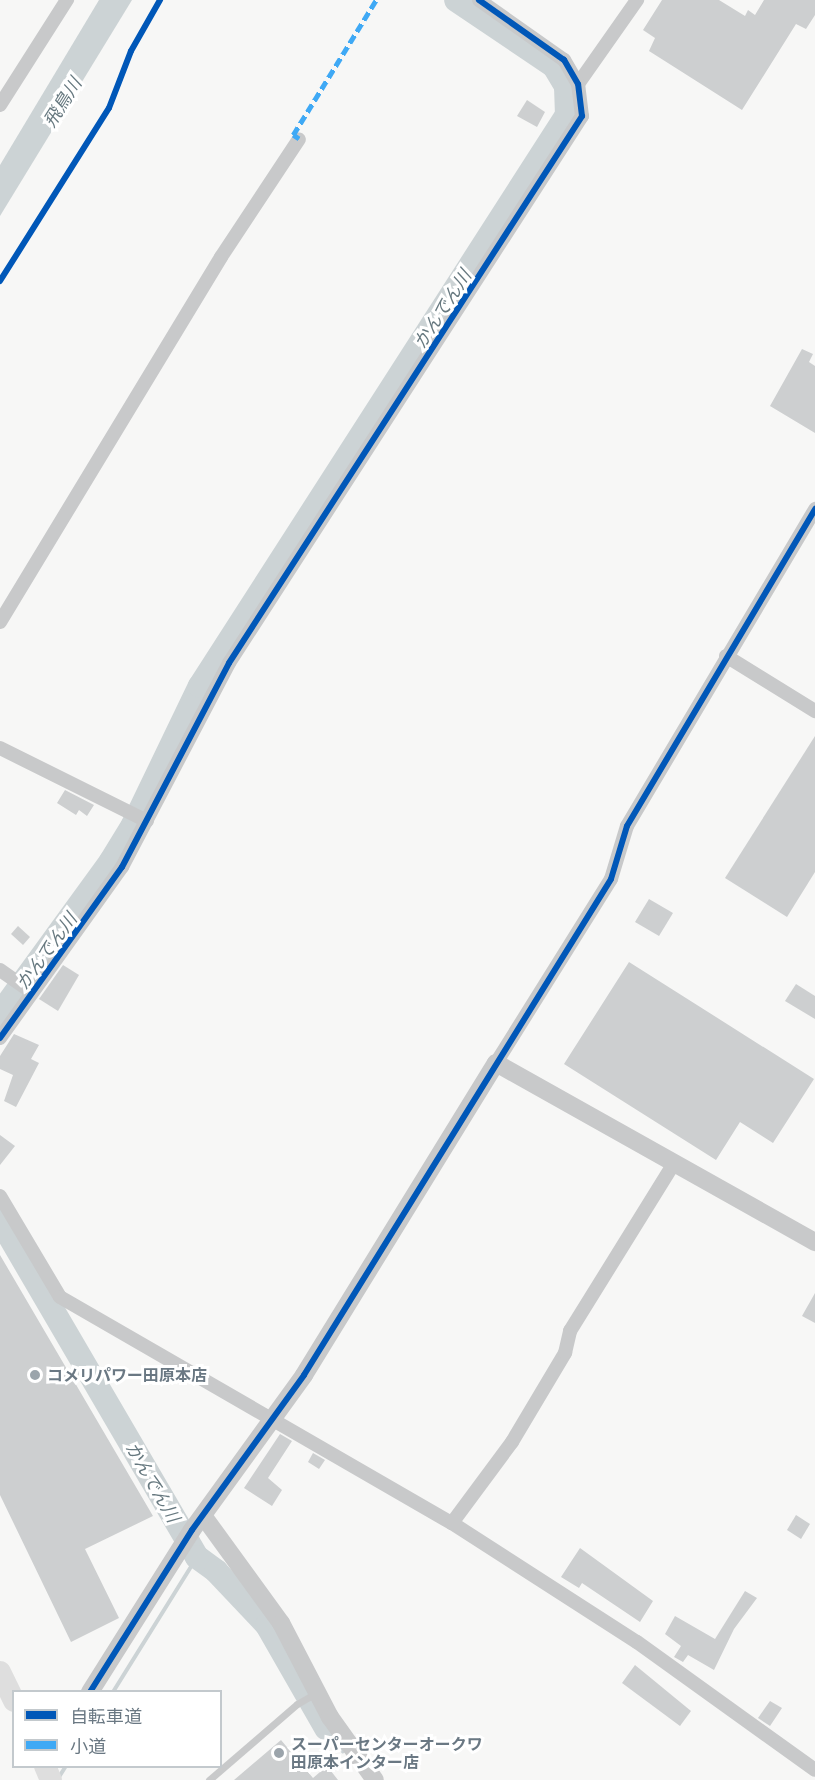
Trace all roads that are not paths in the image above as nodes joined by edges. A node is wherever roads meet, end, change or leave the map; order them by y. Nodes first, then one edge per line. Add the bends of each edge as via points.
1 (67, 0) edge
2 (479, 0) edge
3 (637, 0) edge
4 (578, 84) junction
5 (0, 105) edge
6 (299, 139) dead end
7 (815, 508) edge
8 (0, 622) edge
9 (726, 656) junction
10 (815, 711) edge
11 (0, 748) edge
12 (147, 821) junction
13 (0, 970) edge
14 (32, 992) junction
15 (0, 1038) edge
16 (496, 1063) junction
17 (673, 1165) junction
18 (0, 1196) edge
19 (815, 1242) edge
20 (272, 1416) junction
21 (198, 1523) junction
22 (452, 1523) junction
23 (0, 1672) edge
24 (91, 1690) edge
25 (317, 1692) junction
26 (12, 1697) edge
27 (815, 1770) edge
28 (209, 1780) edge
29 (375, 1780) edge

1 - 5 street
2 - 4 street via 554,50
3 - 4 street
4 - 12 street via 582,116 229,663
6 - 8 street via 221,257
7 - 9 street
9 - 10 street
9 - 16 street via 627,826 611,879
11 - 12 street
12 - 14 street via 122,867
13 - 14 street
14 - 15 street
16 - 17 street
16 - 20 street via 304,1375
17 - 19 street
17 - 22 street via 570,1331 565,1353 512,1442
18 - 20 street via 60,1298
20 - 21 street
20 - 22 street
21 - 24 street
21 - 25 street via 281,1623
22 - 27 street via 637,1642
23 - 26 main road
25 - 28 lane via 297,1704
25 - 29 street

